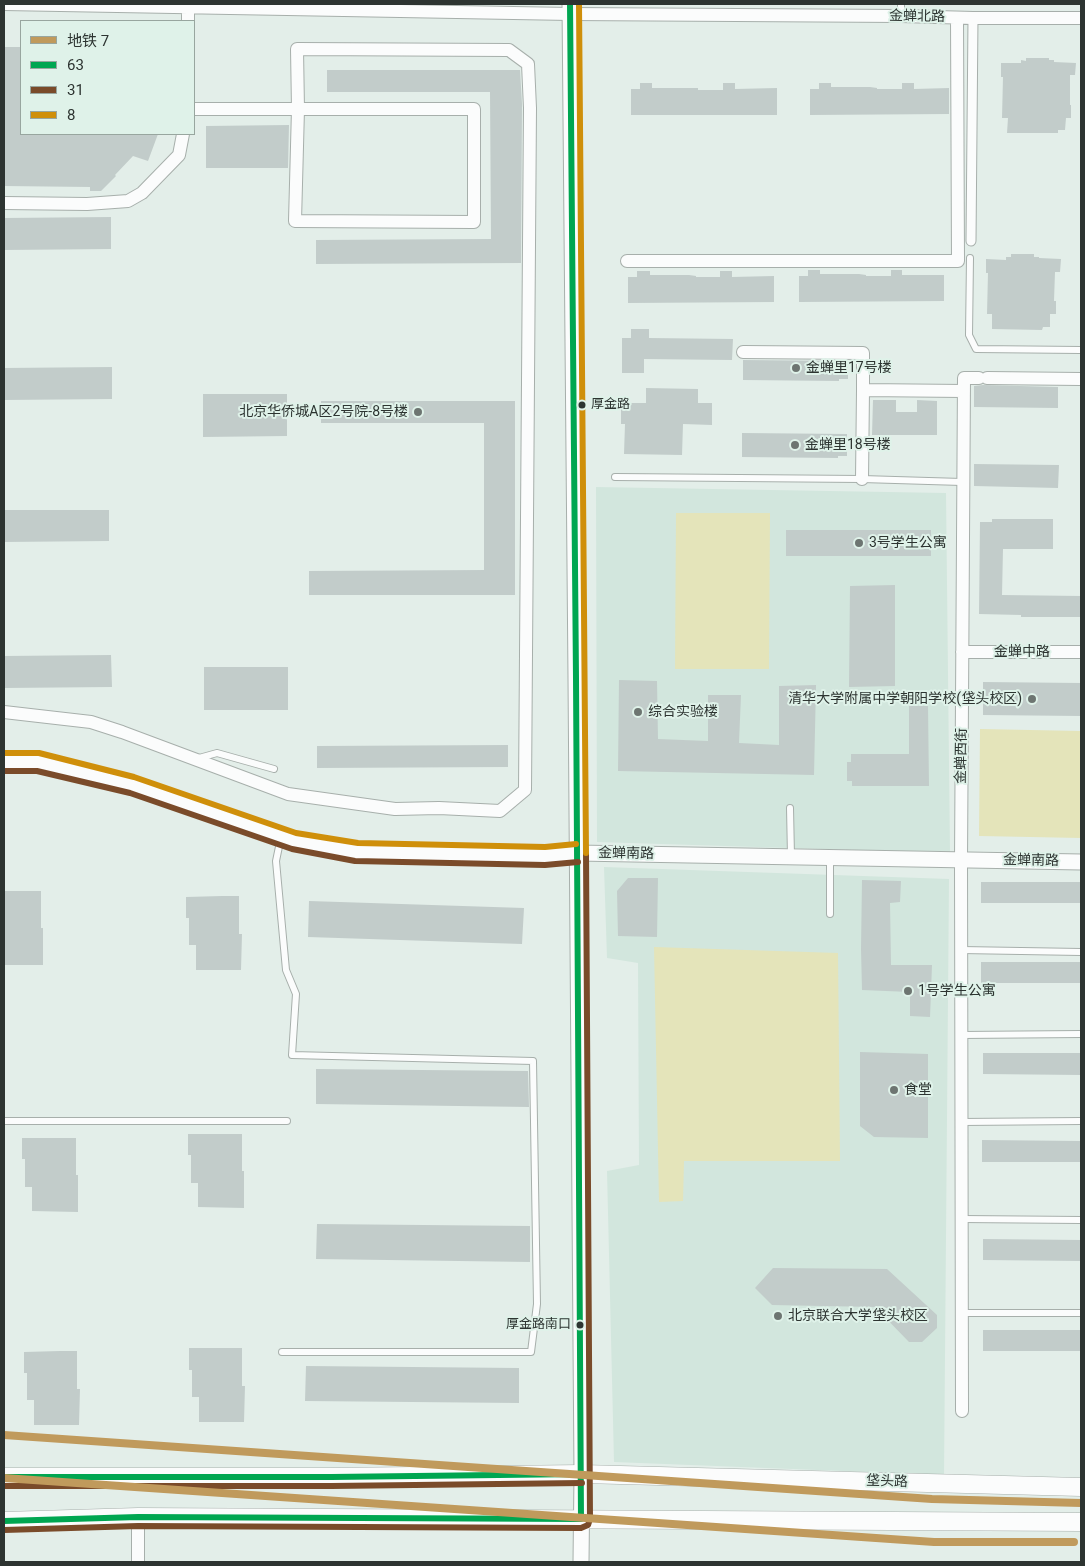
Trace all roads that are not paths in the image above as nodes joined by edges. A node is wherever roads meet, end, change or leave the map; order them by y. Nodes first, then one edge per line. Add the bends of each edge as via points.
1 (4, 4) edge
2 (188, 7) junction
3 (570, 9) edge
4 (901, 10) edge
5 (957, 18) junction
6 (972, 18) junction
7 (1081, 18) edge
8 (188, 20) edge
9 (195, 109) edge
10 (298, 109) junction
11 (183, 135) edge
12 (4, 203) edge
13 (971, 241) dead end
14 (970, 258) dead end
15 (627, 261) dead end
16 (1081, 350) edge
17 (743, 352) dead end
18 (1081, 379) edge
19 (863, 390) junction
20 (964, 391) junction
21 (615, 478) dead end
22 (862, 479) junction
23 (962, 482) junction
24 (962, 652) junction
25 (1081, 652) edge
26 (4, 712) edge
27 (195, 759) junction
28 (4, 762) edge
29 (274, 769) dead end
30 (790, 808) dead end
31 (281, 837) junction
32 (578, 853) junction
33 (791, 857) junction
34 (830, 858) junction
35 (960, 860) junction
36 (1081, 862) edge
37 (830, 914) dead end
38 (961, 950) junction
39 (1081, 952) edge
40 (1081, 1034) edge
41 (961, 1035) junction
42 (1081, 1120) edge
43 (4, 1121) edge
44 (287, 1121) dead end
45 (961, 1122) junction
46 (962, 1219) junction
47 (1081, 1220) edge
48 (962, 1313) junction
49 (1081, 1313) edge
50 (282, 1352) dead end
51 (962, 1410) dead end
52 (582, 1474) junction
53 (4, 1476) edge
54 (1081, 1487) edge
55 (138, 1517) junction
56 (581, 1519) junction
57 (4, 1521) edge
58 (1081, 1522) edge
59 (138, 1562) edge
60 (581, 1562) edge

1 - 2 street, 金蝉北路
2 - 3 street, 金蝉北路
2 - 8 street
3 - 4 street, 金蝉北路
3 - 32 street
4 - 5 street, 金蝉北路
5 - 6 street, 金蝉北路
5 - 15 street via 958,260
6 - 7 street, 金蝉北路
6 - 13 street
9 - 10 street
10 - 10 street via 295,221 474,222 474,109
10 - 27 street via 298,49 509,50 528,64 525,790 500,812 395,809 288,794
11 - 12 street via 179,155 142,192 128,201
14 - 16 lane via 969,335 976,349
17 - 19 street via 864,353
18 - 20 street via 964,378
19 - 20 street
19 - 22 street
20 - 23 street, 金蝉西街
21 - 22 lane
22 - 23 lane
23 - 24 street, 金蝉西街
24 - 25 street, 金蝉中路
24 - 35 street, 金蝉西街
26 - 27 street via 91,722
27 - 29 lane via 217,753
28 - 31 street, 金蝉南路 via 38,762 132,785
30 - 33 lane
31 - 32 street, 金蝉南路 via 357,852 545,856
31 - 50 lane via 276,861 284,951 286,970 296,994 292,1055 533,1061 537,1304 531,1352
32 - 33 street, 金蝉南路
32 - 52 street
33 - 34 street, 金蝉南路
34 - 35 street, 金蝉南路
34 - 37 lane
35 - 36 street, 金蝉南路
35 - 38 street, 金蝉西街
38 - 39 lane
38 - 41 street, 金蝉西街
40 - 41 lane
41 - 45 street, 金蝉西街
42 - 45 lane
43 - 44 lane
45 - 46 street, 金蝉西街
46 - 47 lane
46 - 48 street, 金蝉西街
48 - 49 lane
48 - 51 street, 金蝉西街
52 - 53 main road, 垡头路
52 - 54 main road, 垡头路
52 - 56 street
55 - 56 main road
55 - 57 main road
55 - 59 street
56 - 58 main road
56 - 60 street

